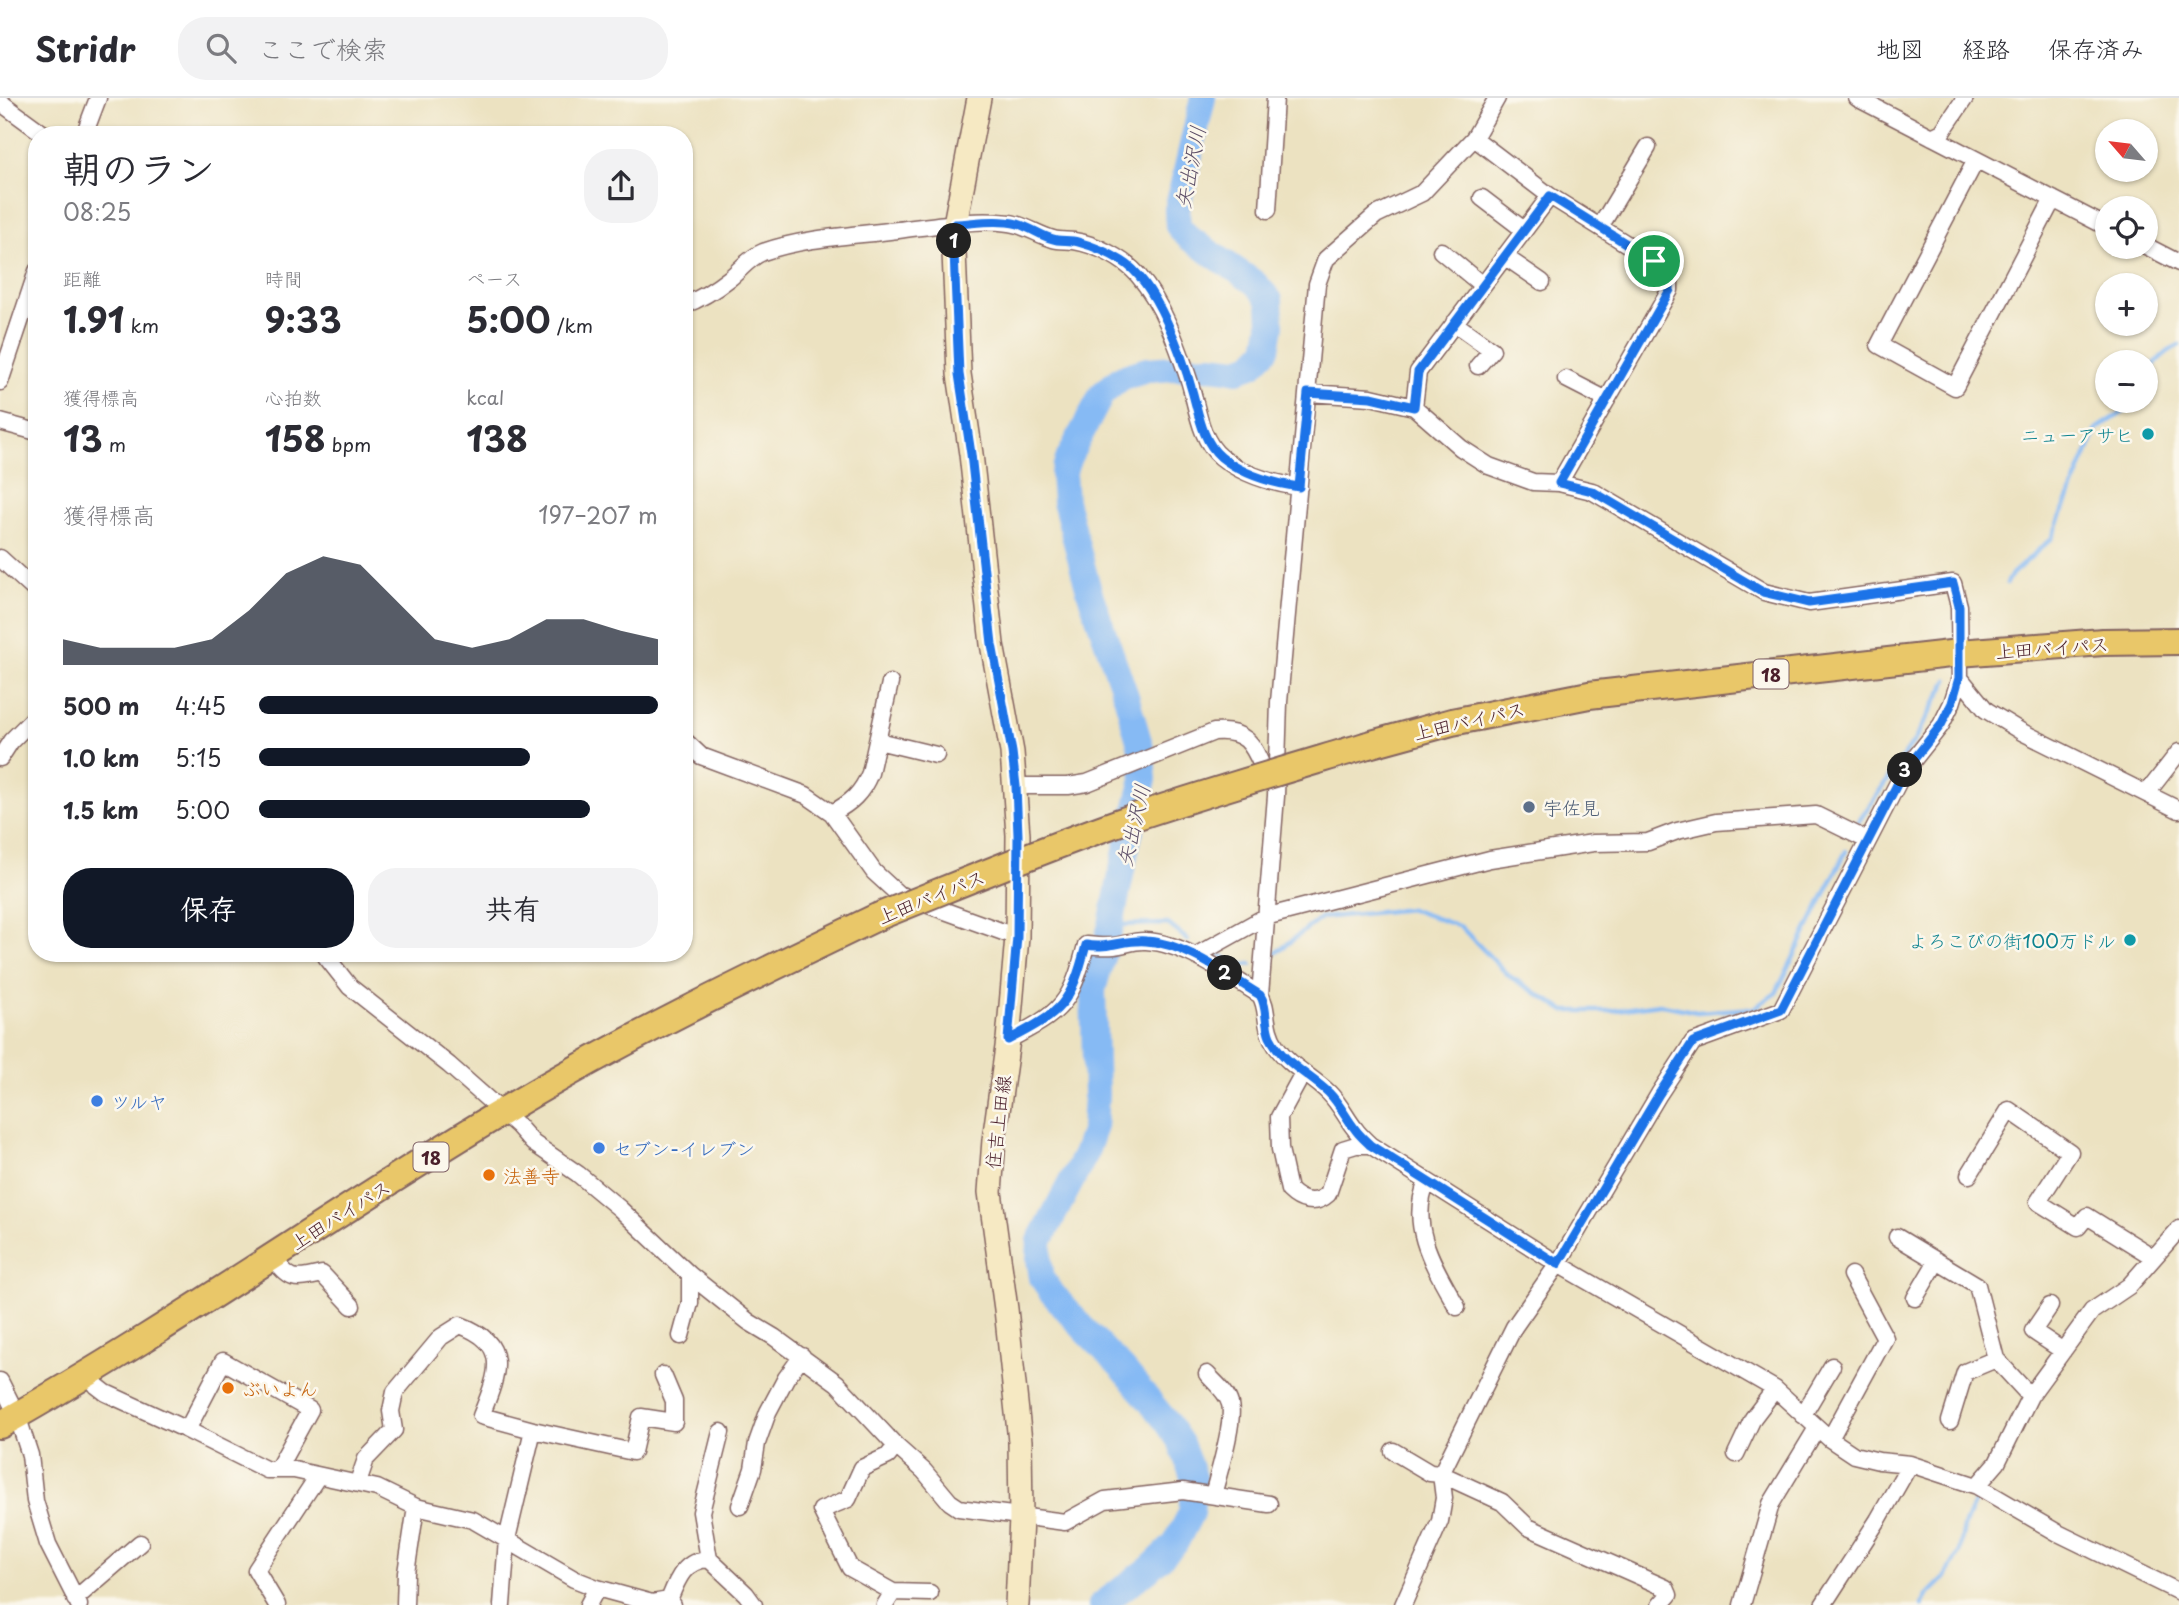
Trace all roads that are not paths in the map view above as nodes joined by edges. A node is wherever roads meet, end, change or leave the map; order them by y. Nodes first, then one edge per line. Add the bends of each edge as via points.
1 (98, 98) edge
2 (979, 98) edge
3 (1275, 98) edge
4 (1497, 98) edge
5 (1857, 98) edge
6 (1965, 98) edge
7 (0, 102) edge
8 (33, 126) edge
9 (87, 126) edge
10 (1931, 137) junction
11 (1474, 138) junction
12 (1648, 147) dead end
13 (1976, 160) junction
14 (1550, 196) junction
15 (1482, 198) dead end
16 (2053, 199) junction
17 (1268, 210) dead end
18 (2095, 221) edge
19 (955, 224) junction
20 (1600, 228) junction
21 (1524, 230) junction
22 (1441, 251) dead end
23 (2158, 252) edge
24 (1504, 256) junction
25 (2179, 263) edge
26 (1542, 282) dead end
27 (1482, 285) junction
28 (693, 301) edge
29 (28, 313) edge
30 (1454, 323) junction
31 (1478, 366) dead end
32 (1566, 379) dead end
33 (0, 382) edge
34 (1308, 393) junction
35 (1607, 400) junction
36 (1414, 407) junction
37 (0, 422) edge
38 (28, 430) edge
39 (1559, 483) junction
40 (1299, 487) junction
41 (0, 558) edge
42 (28, 584) edge
43 (2179, 641) edge
44 (1959, 666) junction
45 (890, 683) dead end
46 (28, 724) edge
47 (878, 741) junction
48 (693, 748) edge
49 (2179, 752) edge
50 (936, 755) dead end
51 (0, 758) edge
52 (1016, 786) junction
53 (2147, 793) junction
54 (1276, 796) junction
55 (2179, 810) edge
56 (832, 813) junction
57 (1867, 839) junction
58 (1265, 917) junction
59 (1017, 937) junction
60 (1195, 956) junction
61 (330, 962) edge
62 (1260, 995) junction
63 (1008, 1040) junction
64 (1303, 1073) junction
65 (502, 1112) junction
66 (1370, 1145) junction
67 (1969, 1175) dead end
68 (1427, 1182) junction
69 (2179, 1229) edge
70 (1897, 1237) dead end
71 (272, 1257) junction
72 (2152, 1257) junction
73 (1937, 1261) junction
74 (1558, 1264) junction
75 (690, 1275) junction
76 (1851, 1275) dead end
77 (1915, 1298) dead end
78 (352, 1306) dead end
79 (2050, 1306) dead end
80 (1457, 1307) dead end
81 (681, 1336) dead end
82 (2063, 1351) junction
83 (802, 1356) junction
84 (1996, 1359) junction
85 (1832, 1366) dead end
86 (87, 1373) junction
87 (1207, 1374) dead end
88 (663, 1375) dead end
89 (0, 1381) edge
90 (1775, 1389) junction
91 (2030, 1396) junction
92 (1803, 1415) junction
93 (9, 1420) edge
94 (1951, 1421) dead end
95 (1817, 1428) junction
96 (187, 1430) junction
97 (533, 1430) junction
98 (721, 1432) dead end
99 (1830, 1439) junction
100 (896, 1446) junction
101 (1393, 1451) dead end
102 (1736, 1454) dead end
103 (1910, 1464) junction
104 (277, 1470) junction
105 (1441, 1474) junction
106 (318, 1476) junction
107 (358, 1482) junction
108 (1977, 1486) junction
109 (1211, 1495) junction
110 (1269, 1504) dead end
111 (740, 1506) dead end
112 (416, 1507) junction
113 (1021, 1518) junction
114 (507, 1539) junction
115 (140, 1543) dead end
116 (709, 1559) junction
117 (597, 1588) junction
118 (2179, 1592) edge
119 (930, 1593) dead end
120 (889, 1599) edge
121 (77, 1602) edge
122 (1669, 1602) edge
123 (671, 1603) edge
124 (278, 1605) edge
125 (405, 1605) edge
126 (502, 1605) edge
127 (588, 1605) edge
128 (754, 1605) edge
129 (1017, 1605) edge
130 (1403, 1605) edge
131 (1742, 1605) edge
132 (1823, 1605) edge

1 - 9 street
2 - 19 main road, 住吉上田線
3 - 17 street
4 - 11 street
5 - 10 street
6 - 10 street via 1942,132
7 - 8 street
10 - 13 street
11 - 14 street
11 - 34 street via 1422,192 1376,215 1326,259 1317,284
12 - 20 street
13 - 16 street
13 - 16 street via 1879,345 1955,387
14 - 20 street
14 - 21 street
15 - 21 street
16 - 18 street
19 - 28 street via 784,246 759,254
19 - 40 street via 1021,225 1124,261 1150,291 1180,355 1204,434 1221,457 1274,483
19 - 52 main road, 住吉上田線 via 959,374 992,644
20 - 35 street via 1670,271 1670,290
21 - 24 street
22 - 27 street
23 - 25 street
24 - 26 street
24 - 27 street
27 - 30 street
29 - 33 street
30 - 31 street via 1492,350
30 - 36 street via 1418,372
32 - 35 street
34 - 36 street via 1371,397
34 - 40 street
35 - 39 street
36 - 39 street via 1489,466 1533,482
37 - 38 street
39 - 44 street via 1592,491 1763,592 1809,603 1953,583 1959,606
40 - 54 street via 1279,702
41 - 42 street
43 - 44 highway, 上田バイパス / 18 via 2103,642
44 - 53 street via 1986,710
44 - 57 street via 1952,703 1941,725 1903,773
44 - 65 highway, 上田バイパス / 18, bridge via 1589,695 1452,722 1208,793 877,917 706,999
45 - 47 street
46 - 51 street
47 - 50 street
47 - 56 street via 865,786
48 - 56 street via 701,756 806,795
49 - 53 street
52 - 54 street via 1087,783 1214,732 1227,731 1250,743
52 - 59 main road, 住吉上田線
53 - 55 street
54 - 58 street
56 - 59 street via 874,872 898,894
57 - 58 street via 1816,815 1716,822 1648,842 1593,843 1490,859
57 - 74 street via 1781,1010 1693,1042
58 - 60 street
58 - 62 street
59 - 63 main road, 住吉上田線
60 - 62 street
60 - 63 street via 1148,941 1086,945 1067,999 1052,1015
61 - 65 street via 350,987
62 - 64 street via 1270,1037
63 - 113 main road, 住吉上田線 via 989,1192 1020,1441
64 - 66 street via 1329,1093
64 - 66 street via 1279,1117 1289,1190 1302,1200 1323,1198 1343,1149
65 - 71 highway, 上田バイパス / 18
65 - 75 street via 533,1143 619,1208
66 - 68 street
67 - 72 street via 2009,1110 2070,1152 2039,1202 2078,1227 2087,1216
68 - 74 street
68 - 80 street via 1421,1232
69 - 72 street
70 - 73 street
71 - 78 street via 296,1279 322,1274
71 - 86 highway, 上田バイパス / 18
72 - 82 street via 2129,1286 2092,1311
73 - 77 street
73 - 84 street via 1977,1285
74 - 90 street
74 - 105 street via 1514,1326
75 - 81 street via 690,1303
75 - 83 street via 749,1322
76 - 99 street via 1885,1338
79 - 82 street via 2033,1331
82 - 91 street
83 - 100 street via 837,1382
83 - 111 street via 768,1412
84 - 91 street
84 - 94 street via 1965,1372
85 - 92 street
86 - 93 highway, 上田バイパス / 18
86 - 96 street via 97,1387
87 - 109 street via 1231,1406
88 - 97 street via 674,1401 674,1422 641,1417 633,1452
89 - 93 street
90 - 92 street
90 - 102 street
91 - 108 street via 1997,1463
92 - 95 street
93 - 121 street via 30,1455 35,1501 48,1544
95 - 99 street
95 - 131 street via 1771,1504
96 - 104 street via 267,1470
96 - 104 street via 223,1361 310,1410
97 - 107 street via 481,1416 498,1364 494,1350 475,1331 460,1325 441,1338 395,1392 394,1430 366,1459
97 - 114 street
98 - 116 street via 701,1512
99 - 103 street via 1866,1459
100 - 113 street via 959,1508
100 - 120 street via 888,1456 862,1468 848,1499 821,1510 850,1568
101 - 105 street via 1430,1473
103 - 108 street
103 - 132 street
104 - 106 street
105 - 122 street via 1503,1502 1528,1527 1666,1588
105 - 130 street via 1444,1498 1440,1521
106 - 107 street
106 - 124 street via 256,1570
107 - 112 street
108 - 118 street via 2058,1533
109 - 110 street
109 - 113 street via 1183,1490 1105,1500 1065,1522
112 - 114 street via 473,1520
112 - 125 street
113 - 129 main road, 住吉上田線
114 - 117 street
114 - 126 street
115 - 121 street
116 - 123 street via 699,1559 683,1570
116 - 128 street
117 - 123 street via 652,1603
117 - 127 street
119 - 120 street

